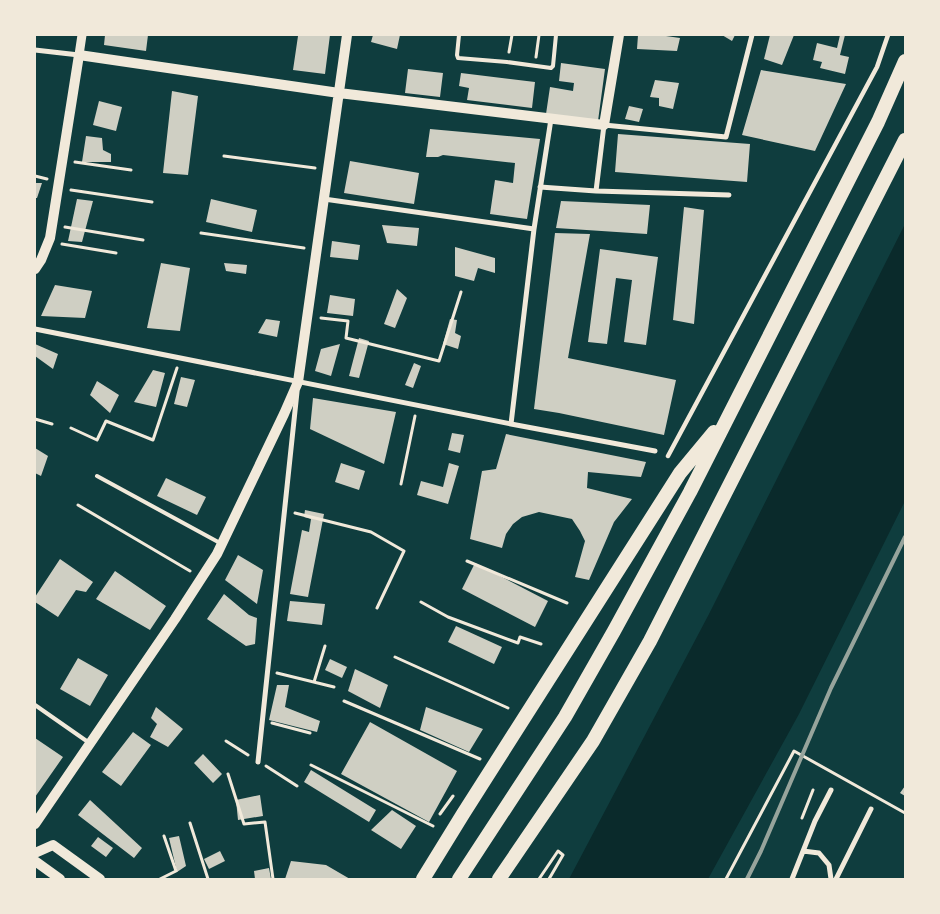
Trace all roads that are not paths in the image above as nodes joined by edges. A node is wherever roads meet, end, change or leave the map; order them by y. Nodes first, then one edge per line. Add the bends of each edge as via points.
1 (82, 35) edge
2 (347, 35) edge
3 (459, 35) edge
4 (556, 35) edge
5 (619, 35) edge
6 (752, 35) edge
7 (888, 35) edge
8 (35, 50) edge
9 (79, 55) junction
10 (905, 61) edge
11 (339, 93) junction
12 (551, 119) junction
13 (604, 125) junction
14 (905, 140) edge
15 (540, 187) junction
16 (596, 191) junction
17 (729, 195) dead end
18 (324, 199) junction
19 (534, 229) junction
20 (35, 269) edge
21 (35, 329) edge
22 (298, 382) junction
23 (730, 412) junction
24 (511, 424) junction
25 (655, 451) dead end
26 (668, 456) dead end
27 (97, 476) dead end
28 (222, 543) junction
29 (35, 705) edge
30 (90, 744) junction
31 (258, 762) dead end
32 (831, 790) dead end
33 (871, 809) dead end
34 (35, 824) edge
35 (803, 851) junction
36 (35, 853) edge
37 (516, 854) junction
38 (35, 860) edge
39 (60, 879) edge
40 (100, 879) edge
41 (423, 879) edge
42 (459, 879) edge
43 (499, 879) edge
44 (506, 879) edge
45 (792, 879) edge
46 (831, 879) edge
47 (836, 879) edge

1 - 9 street
2 - 11 main road
3 - 4 lane via 458,58 551,68 554,66
5 - 13 main road
6 - 13 street via 726,137
7 - 26 street via 877,67
8 - 9 street
9 - 11 main road
9 - 20 main road via 50,238
10 - 23 highway via 878,122
11 - 12 main road
11 - 18 main road
12 - 13 main road
12 - 15 street
13 - 16 street
14 - 37 highway via 650,641 593,741
15 - 16 street
15 - 19 street
16 - 17 street
18 - 19 street
18 - 22 main road
19 - 24 street
21 - 22 street
22 - 24 street
22 - 28 main road
22 - 31 street
23 - 41 highway via 680,473
23 - 42 highway via 690,492 565,717
24 - 25 street
27 - 28 lane
28 - 30 main road
29 - 30 lane
30 - 34 main road
32 - 35 street
33 - 47 street
35 - 45 street
35 - 46 street via 819,853 828,865
36 - 40 main road via 53,845
37 - 43 highway
37 - 44 lane
38 - 39 main road

